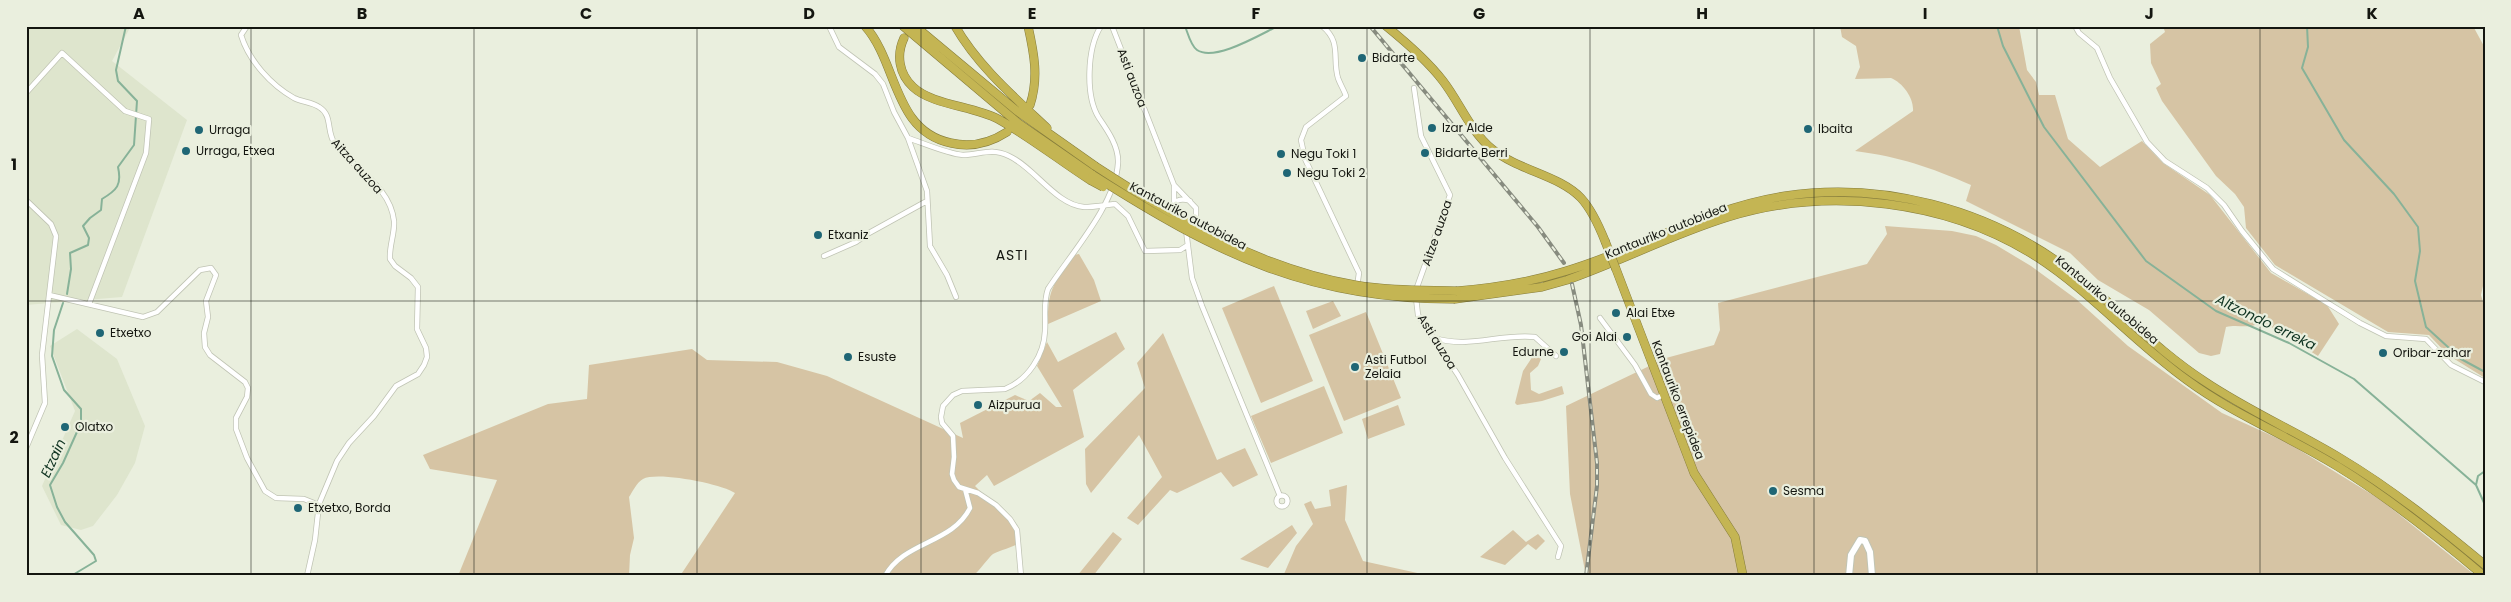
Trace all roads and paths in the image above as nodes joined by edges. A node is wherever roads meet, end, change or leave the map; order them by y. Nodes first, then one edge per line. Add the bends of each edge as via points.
1 (247, 26) edge
2 (830, 26) edge
3 (865, 26) edge
4 (903, 26) edge
5 (915, 26) edge
6 (955, 26) edge
7 (1028, 26) edge
8 (1101, 26) edge
9 (1112, 26) edge
10 (1322, 26) edge
11 (1386, 26) edge
12 (2075, 26) edge
13 (904, 38) dead end
14 (1414, 88) dead end
15 (26, 93) edge
16 (1030, 105) dead end
17 (1007, 132) dead end
18 (908, 138) junction
19 (1068, 148) junction
20 (1092, 178) junction
21 (1174, 185) junction
22 (26, 200) edge
23 (927, 201) junction
24 (1190, 201) junction
25 (1174, 203) junction
26 (1106, 205) junction
27 (1196, 217) junction
28 (1191, 224) junction
29 (1185, 227) junction
30 (1200, 231) junction
31 (1188, 238) junction
32 (1188, 245) junction
33 (824, 256) dead end
34 (1357, 288) junction
35 (1415, 294) junction
36 (49, 295) junction
37 (1456, 295) junction
38 (956, 297) dead end
39 (89, 304) junction
40 (1600, 318) dead end
41 (1435, 338) junction
42 (1556, 356) dead end
43 (2485, 382) edge
44 (1663, 395) junction
45 (26, 448) edge
46 (965, 489) junction
47 (1280, 496) dead end
48 (319, 505) junction
49 (2449, 541) junction
50 (1558, 557) dead end
51 (2485, 565) edge
52 (307, 576) edge
53 (885, 576) edge
54 (1021, 576) edge
55 (1743, 576) edge
56 (1849, 576) edge
57 (1872, 576) edge
58 (2484, 576) edge

1 - 48 street, Aitza auzoa via 240,35 265,76 292,97 320,107 326,113 329,134 335,144 382,191 394,222 390,259 418,287 417,329 426,348 424,365 418,374 396,386 349,442 337,461
2 - 18 street via 839,47 875,74 883,84
3 - 17 highway via 879,48 897,94 909,115 923,129 942,140 967,145 990,141
4 - 20 highway via 1006,113
5 - 19 highway, Kantauriko autobidea via 1001,99
6 - 19 highway via 993,76
7 - 16 highway via 1036,69
8 - 26 street via 1090,53 1092,91 1095,110 1110,134 1118,158
9 - 21 street, Asti auzoa
10 - 34 street via 1331,33 1338,77 1346,96 1306,127 1302,140 1305,159 1359,273
11 - 44 highway, Kantauriko errepidea, bridge via 1434,70 1492,149 1525,170 1566,186 1591,212
12 - 43 street via 2097,48 2110,78 2147,142 2165,161 2208,188 2273,269 2386,336 2426,339 2451,365
13 - 20 highway via 901,67 916,89 930,97 998,119
14 - 35 street, Aitze auzoa via 1422,136 1450,195
15 - 39 street via 62,53 124,111 150,118 146,152
18 - 23 street via 928,191
18 - 26 street via 963,155 996,151 1010,156 1069,203 1083,207
19 - 37 highway, Kantauriko autobidea, bridge via 1152,203 1206,232 1304,273 1382,289
20 - 37 highway, Kantauriko autobidea, bridge via 1119,196 1231,253 1311,283 1396,298
21 - 24 street, Asti auzoa
21 - 25 street, Asti auzoa
22 - 36 street via 51,224 56,236
23 - 33 street via 856,242
23 - 38 street via 930,246
24 - 25 street via 1180,199
24 - 27 street via 1196,208
25 - 29 street via 1170,210 1172,220
26 - 32 street via 1115,204 1128,216 1145,251 1180,250
26 - 46 street via 1048,289 1044,303 1044,341 1034,364 1006,389 962,391 947,400 941,417 953,436 952,474
27 - 28 street
27 - 30 street
28 - 29 street
28 - 30 street
29 - 31 street
30 - 31 street
30 - 34 street via 1274,266
31 - 32 street
32 - 47 street via 1192,278 1202,306
34 - 35 street
35 - 41 street, Asti auzoa via 1418,315
36 - 39 street
36 - 45 street via 42,355 45,403
37 - 49 highway, Kantauriko autobidea via 1565,272 1724,210 1786,196 1844,192 1927,203 1992,224 2040,250 2094,290 2192,373 2366,475
39 - 48 street via 144,317 157,312 200,270 211,268 216,275 206,301 205,346 210,355 245,382 248,388 236,418 236,428 247,458 265,491 276,498 304,499
40 - 44 street via 1635,365 1650,394 1657,398
41 - 42 street via 1460,342 1535,337
41 - 50 street, Asti auzoa via 1504,458 1561,546
44 - 55 highway, Kantauriko errepidea via 1694,473 1732,530 1738,544
46 - 53 street via 970,508 965,518 938,539 904,554 892,564
46 - 54 street via 984,496 1017,530
48 - 52 street, Aitza auzoa
49 - 51 highway
49 - 58 highway
56 - 57 street via 1852,555 1860,540 1869,546

